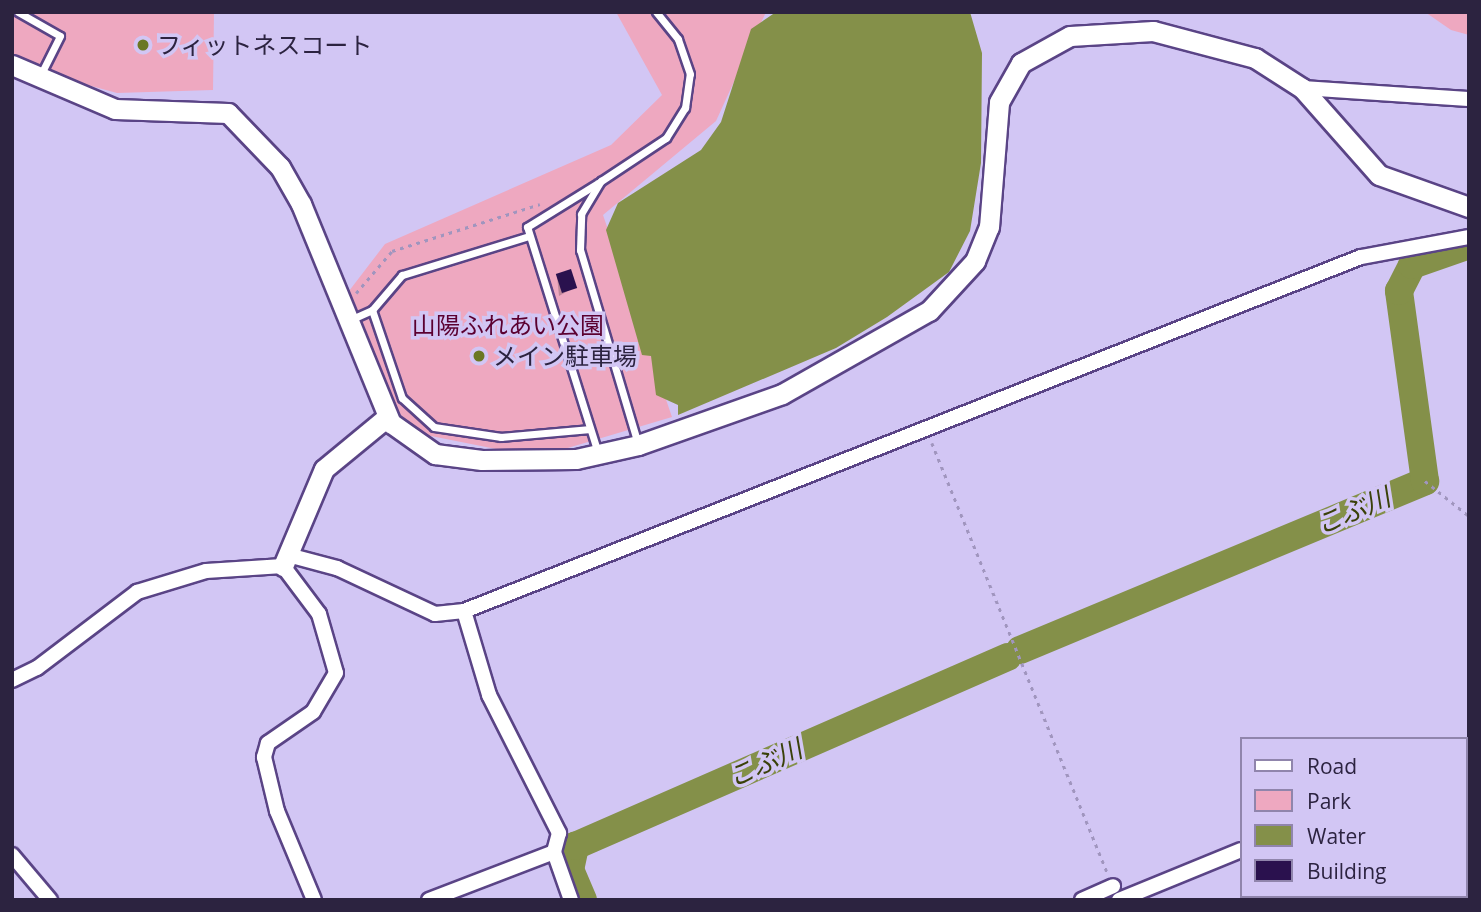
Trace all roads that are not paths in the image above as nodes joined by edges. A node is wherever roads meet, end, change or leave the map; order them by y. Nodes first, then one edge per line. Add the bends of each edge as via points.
1 (18, 12) edge
2 (656, 12) edge
3 (12, 65) edge
4 (40, 77) junction
5 (1301, 89) junction
6 (1469, 99) edge
7 (601, 181) junction
8 (1469, 207) edge
9 (529, 236) junction
10 (1469, 237) edge
11 (372, 310) junction
12 (348, 321) junction
13 (387, 417) junction
14 (590, 429) junction
15 (638, 445) junction
16 (598, 454) junction
17 (285, 560) junction
18 (464, 611) junction
19 (12, 680) edge
20 (1240, 849) edge
21 (554, 852) junction
22 (12, 855) edge
23 (1116, 893) edge
24 (50, 900) edge
25 (314, 900) edge
26 (429, 900) edge
27 (571, 900) edge
28 (1083, 900) edge

1 - 4 lane via 60,36
2 - 7 lane via 678,39 690,74 685,108 666,138
3 - 4 street
4 - 12 street via 115,109 228,113 280,167
5 - 6 street
5 - 8 street via 1380,175
5 - 15 street via 1255,58 1153,31 1070,36 1040,49 1021,63 999,102 989,227 956,287 870,350 782,394
7 - 9 lane via 527,227
7 - 15 lane via 581,214 580,250
9 - 11 lane via 402,275
9 - 14 lane
10 - 18 street via 1361,257
11 - 12 lane
11 - 14 lane via 402,398 434,427 501,437
12 - 13 street
13 - 16 street via 435,454 529,462
13 - 17 street via 324,469
14 - 16 lane
15 - 16 street
17 - 18 street via 337,568 435,614
17 - 19 street via 206,571 137,592 37,668
17 - 25 street via 319,614 336,673 313,712 268,743 264,757 277,811
18 - 21 street via 489,695 559,833
20 - 23 street
21 - 26 street
21 - 27 street
22 - 24 street
23 - 28 street

